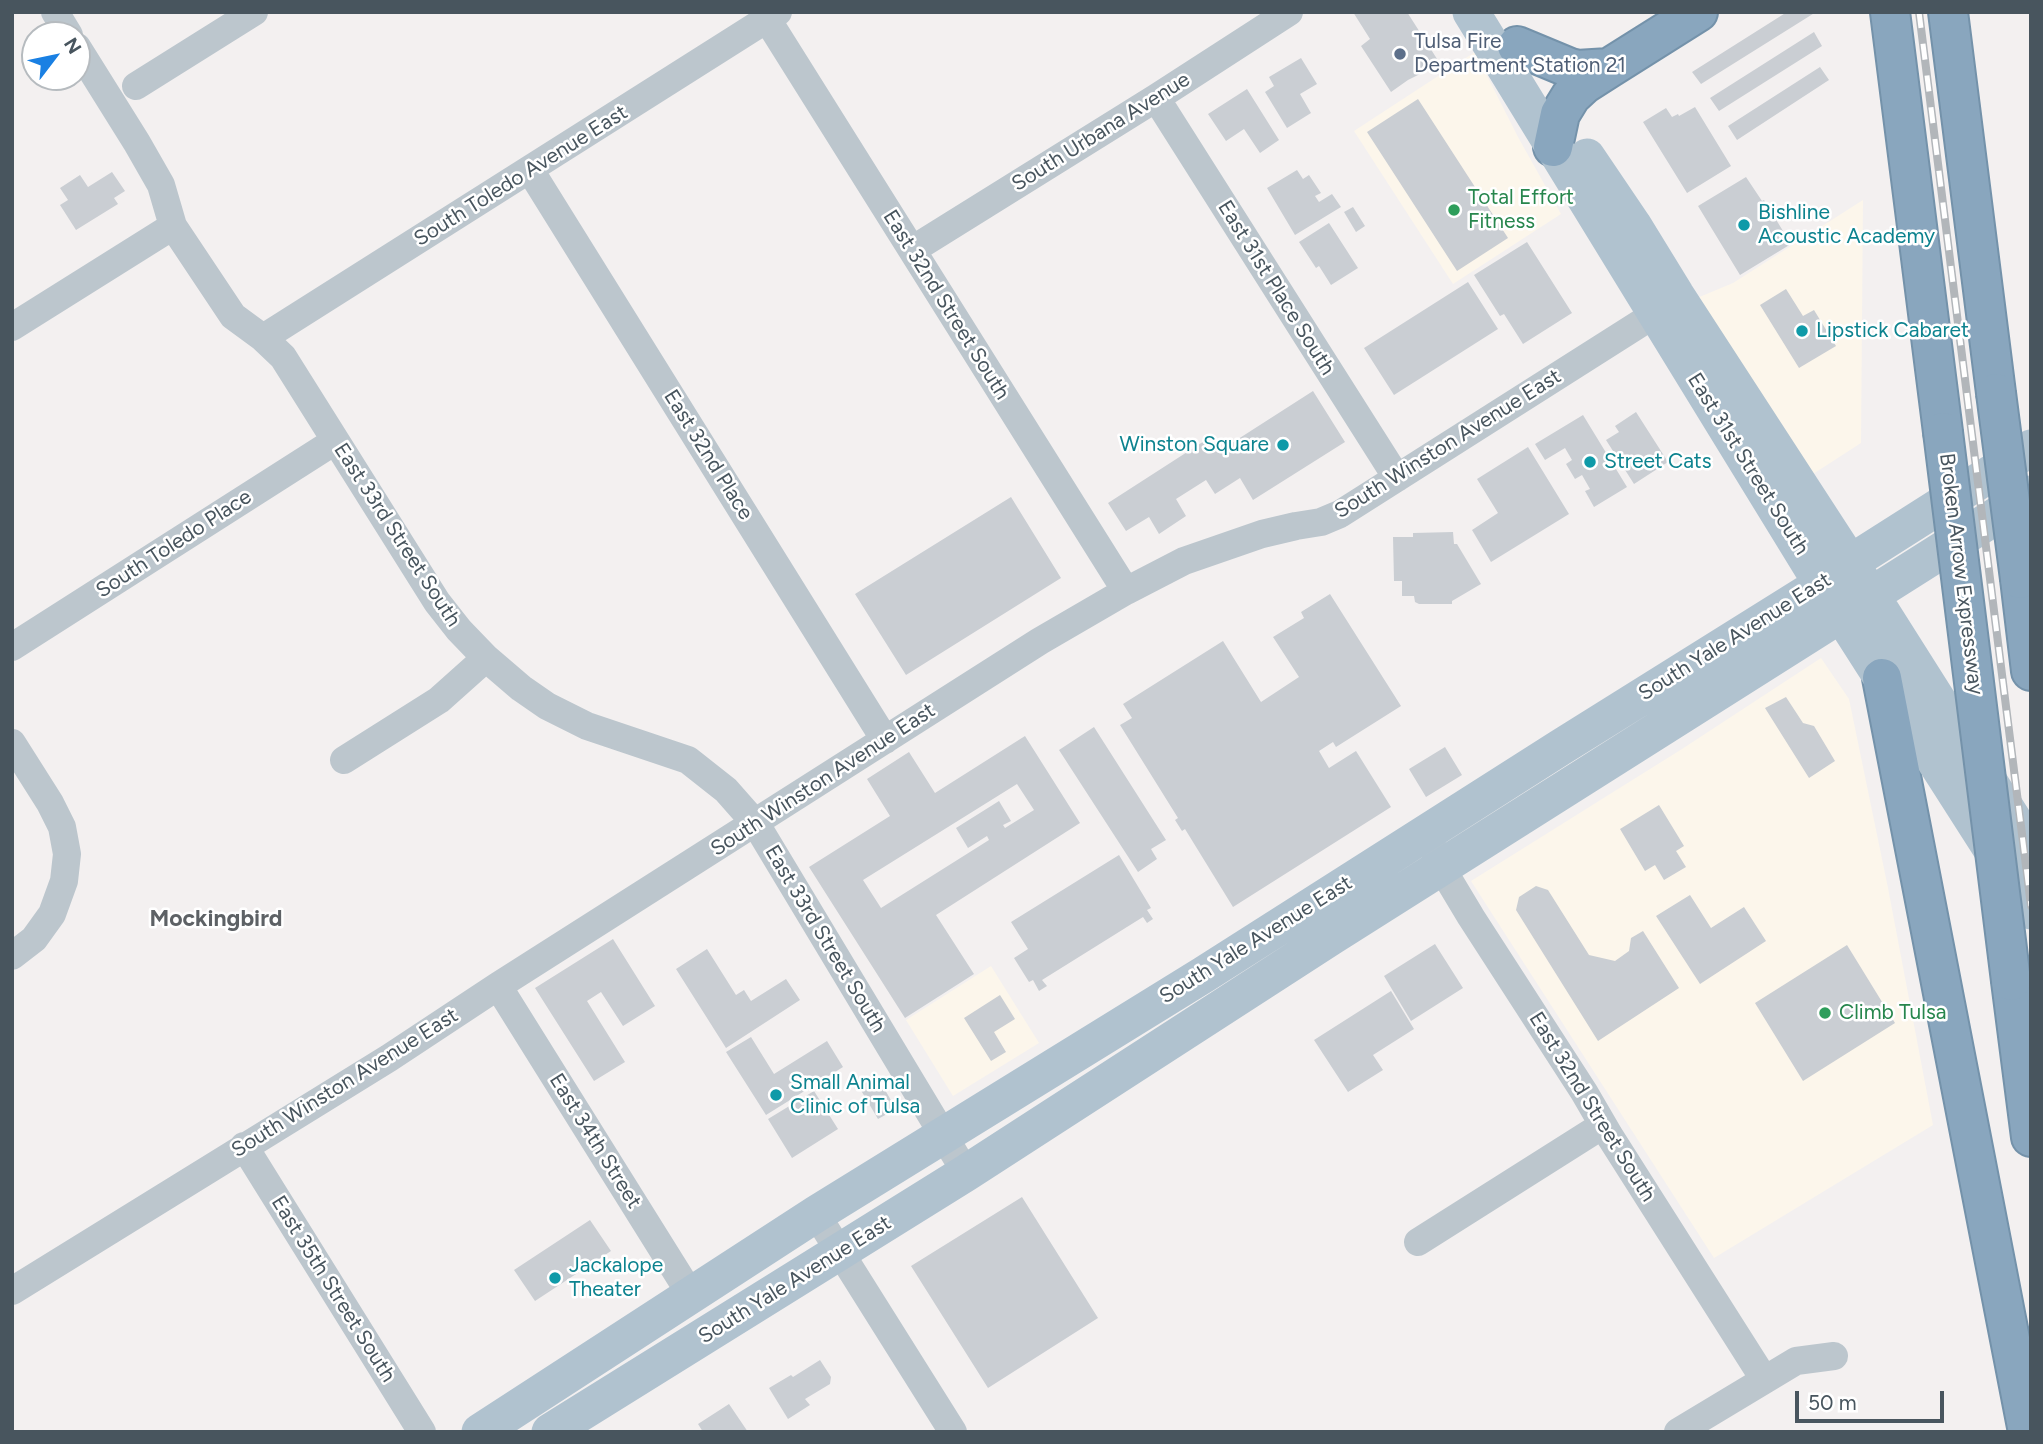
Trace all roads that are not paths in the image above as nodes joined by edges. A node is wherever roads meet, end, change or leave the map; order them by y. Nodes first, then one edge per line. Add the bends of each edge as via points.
1 (254, 12) edge
2 (1289, 12) edge
3 (1471, 12) edge
4 (1496, 12) edge
5 (1698, 12) edge
6 (1889, 12) edge
7 (1948, 12) edge
8 (772, 16) edge
9 (214, 23) edge
10 (1517, 46) junction
11 (1609, 68) junction
12 (91, 69) edge
13 (136, 86) dead end
14 (1156, 98) junction
15 (1557, 131) junction
16 (530, 170) junction
17 (173, 226) junction
18 (912, 250) junction
19 (1656, 314) junction
20 (12, 327) edge
21 (263, 338) junction
22 (335, 441) junction
23 (2031, 448) edge
24 (1397, 478) junction
25 (2031, 494) edge
26 (1836, 574) junction
27 (1126, 591) junction
28 (1856, 605) junction
29 (2028, 634) edge
30 (12, 647) edge
31 (486, 658) junction
32 (2031, 671) edge
33 (1882, 678) junction
34 (885, 740) junction
35 (12, 743) edge
36 (344, 760) dead end
37 (756, 824) junction
38 (1427, 832) junction
39 (2031, 848) edge
40 (1441, 867) junction
41 (2031, 911) edge
42 (12, 956) edge
43 (498, 986) junction
44 (1603, 1125) junction
45 (943, 1135) junction
46 (2031, 1137) edge
47 (244, 1146) junction
48 (966, 1173) junction
49 (817, 1214) junction
50 (1418, 1242) dead end
51 (840, 1253) junction
52 (12, 1291) edge
53 (691, 1295) junction
54 (677, 1353) junction
55 (1834, 1356) dead end
56 (1764, 1379) junction
57 (422, 1432) edge
58 (480, 1432) edge
59 (550, 1432) edge
60 (953, 1432) edge
61 (1678, 1432) edge
62 (2028, 1432) edge

1 - 9 street
2 - 14 street, South Urbana Avenue
3 - 15 main road, East 31st Street South
4 - 10 main road, East 31st Street South
5 - 11 highway
6 - 46 highway, Broken Arrow Expressway, bridge
7 - 29 highway, bridge
8 - 16 street, South Toledo Avenue East
8 - 18 street, East 32nd Street South
9 - 13 street
10 - 11 highway via 1577,70
10 - 15 main road, East 31st Street South
11 - 15 highway via 1571,96
12 - 17 street, East 33rd Street South via 161,185
14 - 18 street, South Urbana Avenue
14 - 24 street, East 31st Place South
15 - 19 main road, East 31st Street South
15 - 26 main road, East 31st Street South
16 - 21 street, South Toledo Avenue East
16 - 34 street, East 32nd Place
17 - 20 street
17 - 21 street, East 33rd Street South via 233,316
18 - 27 street, East 32nd Street South
19 - 24 street, South Winston Avenue East
19 - 26 main road, East 31st Street South
21 - 22 street, East 33rd Street South via 284,357
22 - 30 street, South Toledo Place
22 - 31 street, East 33rd Street South via 437,602
23 - 26 main road, South Yale Avenue East
24 - 27 street, South Winston Avenue East via 1321,522 1221,548
25 - 28 main road, South Yale Avenue East
26 - 28 main road, East 31st Street South
26 - 38 main road, South Yale Avenue East
27 - 34 street, South Winston Avenue East
28 - 33 main road, East 31st Street South
28 - 39 main road, East 31st Street South
28 - 40 main road, South Yale Avenue East
29 - 32 highway
31 - 36 street via 439,700
31 - 37 street, East 33rd Street South via 547,706 587,726 688,760 726,790
33 - 41 main road, East 31st Street South
33 - 62 highway
34 - 37 street, South Winston Avenue East
35 - 42 street via 62,827 66,854 64,881 52,914 34,939
37 - 43 street, South Winston Avenue East
37 - 45 street, East 33rd Street South
38 - 40 street, East 32nd Street South
38 - 45 main road, South Yale Avenue East
40 - 44 street, East 32nd Street South
40 - 48 main road, South Yale Avenue East
43 - 47 street, South Winston Avenue East
43 - 53 street, East 34th Street
44 - 50 street
44 - 56 street, East 32nd Street South
45 - 48 street, East 33rd Street South
45 - 49 main road, South Yale Avenue East
47 - 52 street, South Winston Avenue East
47 - 57 street, East 35th Street South
48 - 51 main road, South Yale Avenue East
49 - 51 street
49 - 53 main road, South Yale Avenue East
51 - 54 main road, South Yale Avenue East
51 - 60 street
53 - 54 main road
53 - 58 main road, South Yale Avenue East
54 - 59 main road, South Yale Avenue East
55 - 56 street via 1796,1361
56 - 61 street

